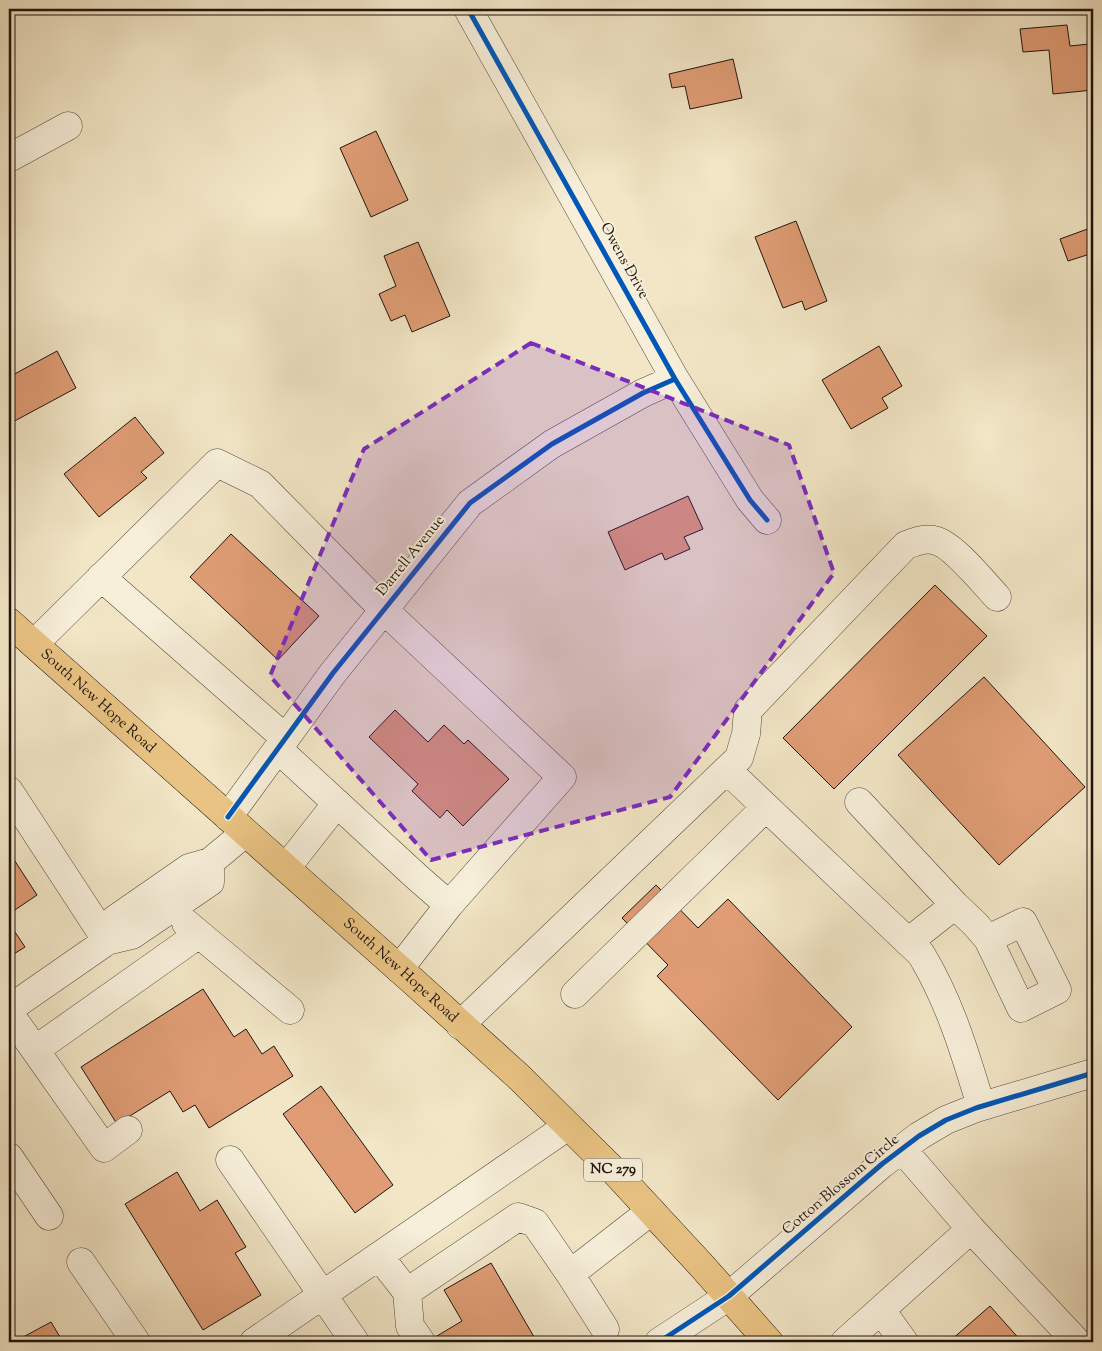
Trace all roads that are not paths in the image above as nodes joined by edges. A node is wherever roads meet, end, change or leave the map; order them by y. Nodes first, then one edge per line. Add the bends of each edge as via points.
1 (468, 9) edge
2 (68, 126) dead end
3 (9, 158) edge
4 (675, 378) junction
5 (767, 520) dead end
6 (101, 577) junction
7 (997, 597) dead end
8 (384, 610) junction
9 (9, 622) edge
10 (34, 644) junction
11 (282, 744) junction
12 (727, 770) junction
13 (9, 791) edge
14 (859, 802) dead end
15 (337, 803) junction
16 (766, 807) junction
17 (237, 825) junction
18 (210, 862) junction
19 (286, 868) junction
20 (450, 905) junction
21 (955, 905) junction
22 (169, 910) junction
23 (199, 934) junction
24 (988, 939) dead end
25 (107, 941) junction
26 (908, 942) junction
27 (399, 969) junction
28 (575, 994) dead end
29 (9, 1009) edge
30 (290, 1010) dead end
31 (9, 1013) edge
32 (460, 1025) junction
33 (35, 1050) junction
34 (1093, 1073) edge
35 (981, 1106) junction
36 (568, 1126) junction
37 (128, 1130) dead end
38 (902, 1149) junction
39 (9, 1158) edge
40 (230, 1160) dead end
41 (651, 1211) junction
42 (49, 1216) dead end
43 (972, 1229) junction
44 (379, 1256) junction
45 (81, 1262) dead end
46 (570, 1274) junction
47 (407, 1292) junction
48 (322, 1295) junction
49 (728, 1296) junction
50 (881, 1310) junction
51 (605, 1329) dead end
52 (136, 1342) edge
53 (254, 1342) edge
54 (355, 1342) edge
55 (421, 1342) edge
56 (659, 1342) edge
57 (769, 1342) edge
58 (845, 1342) edge
59 (904, 1342) edge
60 (1077, 1342) edge

1 - 4 street, Owens Drive
2 - 3 street
4 - 5 street, Owens Drive via 750,500
4 - 8 street, Darrell Avenue via 552,444 470,503
6 - 8 street via 217,463 260,484
6 - 10 street
6 - 11 street
7 - 12 street via 949,547 934,540 919,540 906,545 748,710 739,758
8 - 11 street, Darrell Avenue
8 - 20 street via 562,777
9 - 10 main road, South New Hope Road / NC 279
10 - 17 main road, South New Hope Road / NC 279
11 - 15 street
11 - 17 street, Darrell Avenue
12 - 16 street
12 - 32 street
13 - 25 street
14 - 21 street
15 - 19 street
15 - 20 street
16 - 26 street
16 - 28 street
17 - 18 street, Darrell Avenue
17 - 19 main road, South New Hope Road / NC 279
18 - 22 street via 210,882
18 - 25 street via 188,868 114,920
19 - 27 main road, South New Hope Road / NC 279
20 - 27 street
21 - 24 street
21 - 26 street
22 - 23 street
22 - 25 street via 132,935
23 - 30 street
23 - 33 street
25 - 29 street
26 - 35 street via 921,954 936,979 958,1030
27 - 32 main road, South New Hope Road / NC 279
31 - 33 street
32 - 36 main road, South New Hope Road / NC 279
33 - 37 street via 104,1148
34 - 35 street, Cotton Blossom Circle
35 - 38 street, Cotton Blossom Circle via 946,1120
36 - 41 main road, South New Hope Road / NC 279
36 - 44 street
38 - 43 street
38 - 49 street, Cotton Blossom Circle
39 - 42 street
40 - 48 street
41 - 46 street
41 - 49 main road, South New Hope Road / NC 279
43 - 50 street
43 - 60 street
44 - 47 street
44 - 48 street
45 - 52 street
46 - 47 street via 534,1223 518,1218
46 - 51 street
47 - 55 street via 410,1326
48 - 53 street
48 - 54 street
49 - 56 street, Cotton Blossom Circle
49 - 57 main road, South New Hope Road / NC 279
50 - 58 street
50 - 59 street

